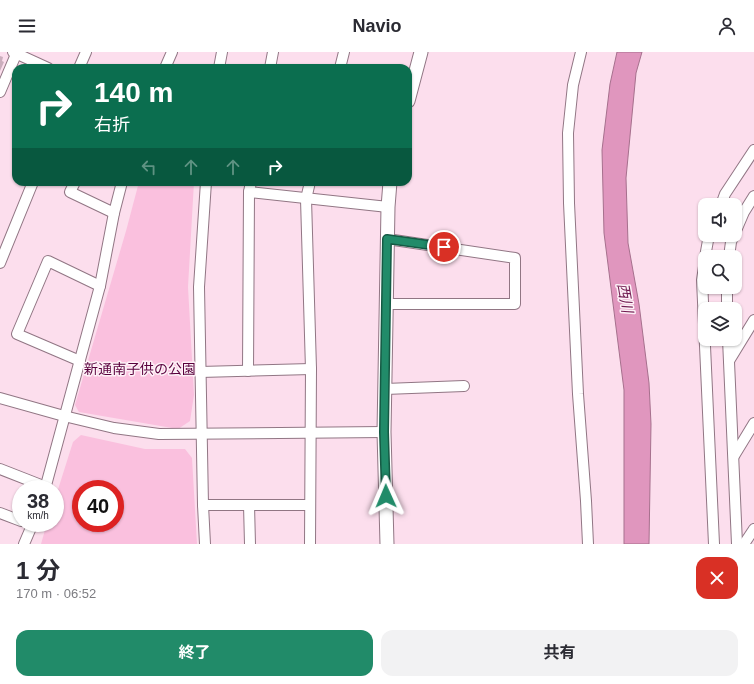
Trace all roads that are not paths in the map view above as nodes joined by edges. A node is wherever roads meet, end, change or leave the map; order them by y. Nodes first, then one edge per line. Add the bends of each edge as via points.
1 (86, 52) edge
2 (172, 52) edge
3 (222, 52) edge
4 (273, 52) edge
5 (344, 52) edge
6 (421, 52) edge
7 (581, 52) edge
8 (15, 53) edge
9 (39, 64) edge
10 (81, 64) edge
11 (167, 64) edge
12 (220, 64) edge
13 (271, 64) edge
14 (341, 64) edge
15 (412, 86) edge
16 (0, 92) edge
17 (754, 150) edge
18 (31, 186) edge
19 (73, 186) edge
20 (121, 186) edge
21 (206, 186) edge
22 (309, 186) edge
23 (390, 186) edge
24 (250, 187) edge
25 (754, 196) edge
26 (724, 198) edge
27 (306, 199) junction
28 (388, 207) junction
29 (114, 213) junction
30 (742, 217) edge
31 (387, 239) junction
32 (0, 263) edge
33 (100, 286) junction
34 (703, 294) edge
35 (386, 304) junction
36 (754, 320) edge
37 (728, 346) edge
38 (80, 361) junction
39 (729, 361) junction
40 (311, 369) junction
41 (248, 371) junction
42 (200, 372) junction
43 (464, 386) dead end
44 (385, 389) junction
45 (0, 398) edge
46 (64, 416) junction
47 (754, 423) edge
48 (384, 432) junction
49 (202, 434) junction
50 (311, 434) junction
51 (734, 456) junction
52 (0, 469) edge
53 (26, 480) edge
54 (47, 480) edge
55 (203, 505) junction
56 (249, 505) junction
57 (310, 505) junction
58 (0, 513) edge
59 (12, 518) edge
60 (754, 529) edge
61 (28, 532) edge
62 (24, 544) edge
63 (205, 544) edge
64 (250, 544) edge
65 (310, 544) edge
66 (387, 544) edge
67 (588, 544) edge
68 (714, 544) edge
69 (737, 544) edge
70 (744, 544) edge

1 - 10 street
2 - 11 street
3 - 12 street
4 - 13 street
5 - 14 street
6 - 15 street
7 - 67 street via 573,85 568,133 578,394
8 - 9 street
8 - 16 street
17 - 26 street
18 - 32 street
19 - 29 street via 70,192
20 - 29 street
21 - 42 street via 198,287
22 - 27 street
23 - 28 street
24 - 27 street
24 - 41 street
25 - 30 street
27 - 28 street
27 - 40 street
28 - 31 street
29 - 33 street
31 - 35 street
31 - 35 street via 516,258 515,304
33 - 38 street
33 - 38 street via 48,261 17,334
34 - 68 street
35 - 44 street
36 - 39 street
37 - 39 street
38 - 46 street
39 - 51 street
40 - 41 street
40 - 50 street
41 - 42 street
42 - 49 street
43 - 44 street
44 - 48 street
45 - 46 street
46 - 49 street via 114,428 159,434
46 - 54 street
47 - 51 street
48 - 50 street
48 - 66 street
49 - 50 street
49 - 55 street
50 - 57 street
51 - 69 street
52 - 53 street
55 - 56 street
55 - 63 street
56 - 57 street
56 - 64 street
57 - 65 street
58 - 59 street
60 - 70 street
61 - 62 street

